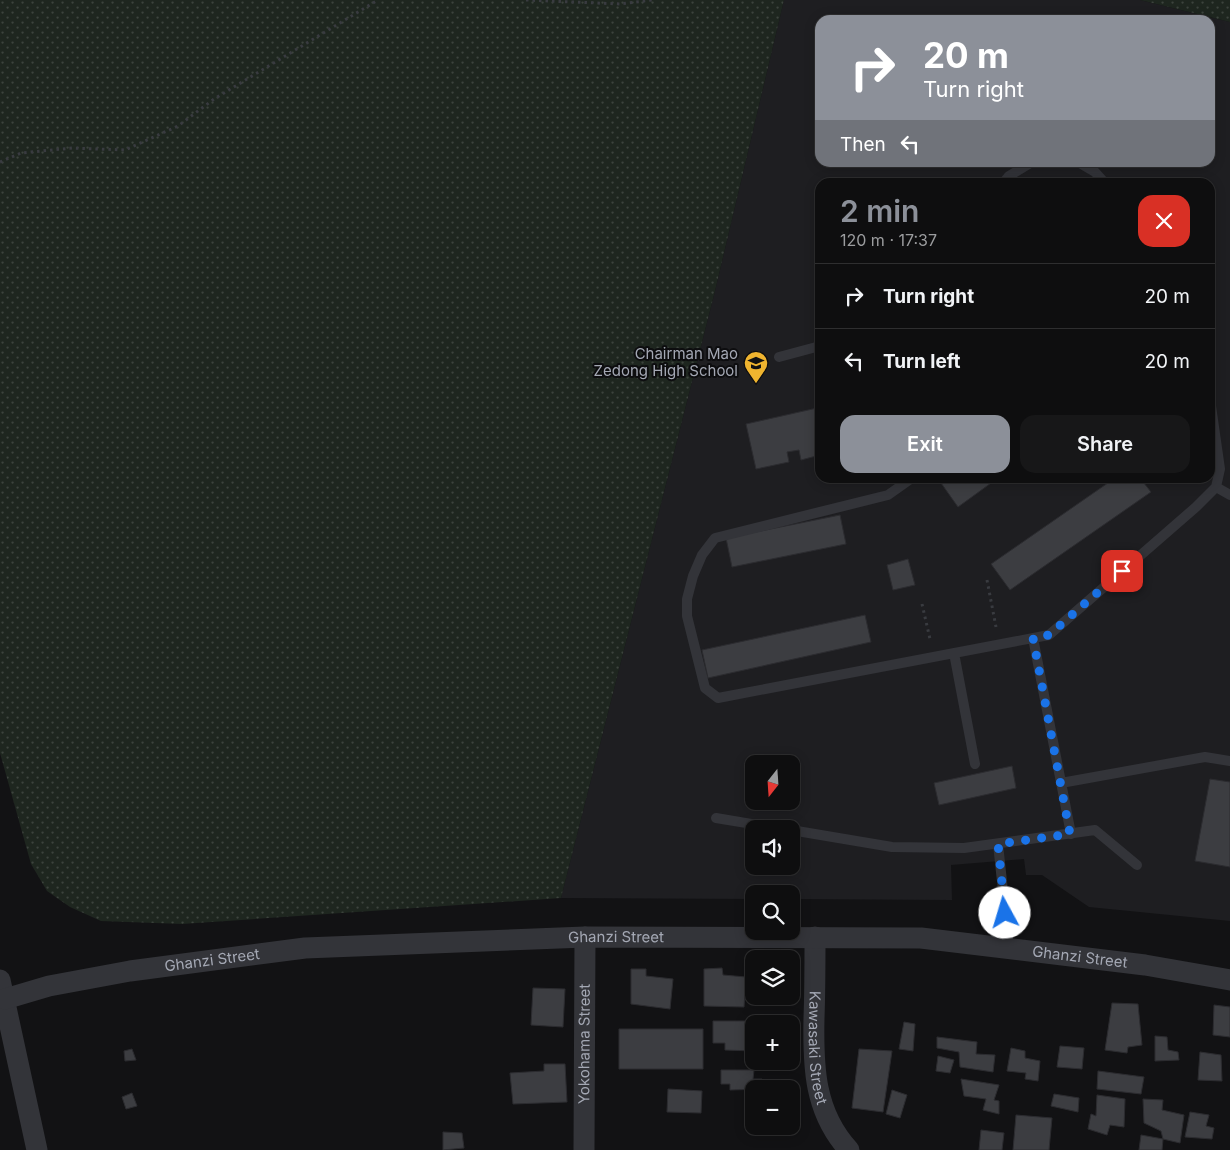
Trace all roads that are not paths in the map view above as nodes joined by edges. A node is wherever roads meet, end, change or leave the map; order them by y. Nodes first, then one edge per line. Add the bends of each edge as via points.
1 (1024, 167) edge
2 (1086, 167) edge
3 (1007, 178) edge
4 (1100, 178) edge
5 (815, 347) edge
6 (779, 357) dead end
7 (1215, 434) edge
8 (905, 483) edge
9 (1216, 487) junction
10 (1230, 495) edge
11 (1033, 638) junction
12 (954, 653) junction
13 (1230, 761) edge
14 (975, 764) dead end
15 (1061, 783) junction
16 (716, 818) dead end
17 (745, 823) edge
18 (800, 832) edge
19 (1070, 834) junction
20 (998, 844) junction
21 (1137, 865) dead end
22 (585, 937) junction
23 (815, 937) junction
24 (1009, 947) junction
25 (1230, 980) edge
26 (2, 989) edge
27 (37, 1150) edge
28 (584, 1150) edge
29 (849, 1150) edge

1 - 3 lane
2 - 4 lane
5 - 6 lane
7 - 9 lane via 1220,469
8 - 12 lane via 888,495 715,538 702,555 687,599 686,616 705,688 718,698
9 - 10 lane
9 - 11 lane via 1049,635
11 - 12 lane
11 - 15 lane
12 - 14 lane
13 - 15 lane via 1205,757
15 - 19 lane
16 - 17 lane
18 - 20 lane via 892,847 964,848
19 - 20 lane
19 - 21 lane via 1095,830
20 - 24 lane
22 - 23 street, Ghanzi Street
22 - 26 street, Ghanzi Street via 305,948 130,971 49,986
22 - 28 street, Yokohama Street
23 - 24 street, Ghanzi Street via 920,938
23 - 29 street, Kawasaki Street via 814,1063 817,1089 822,1109
24 - 25 street, Ghanzi Street
26 - 27 street

